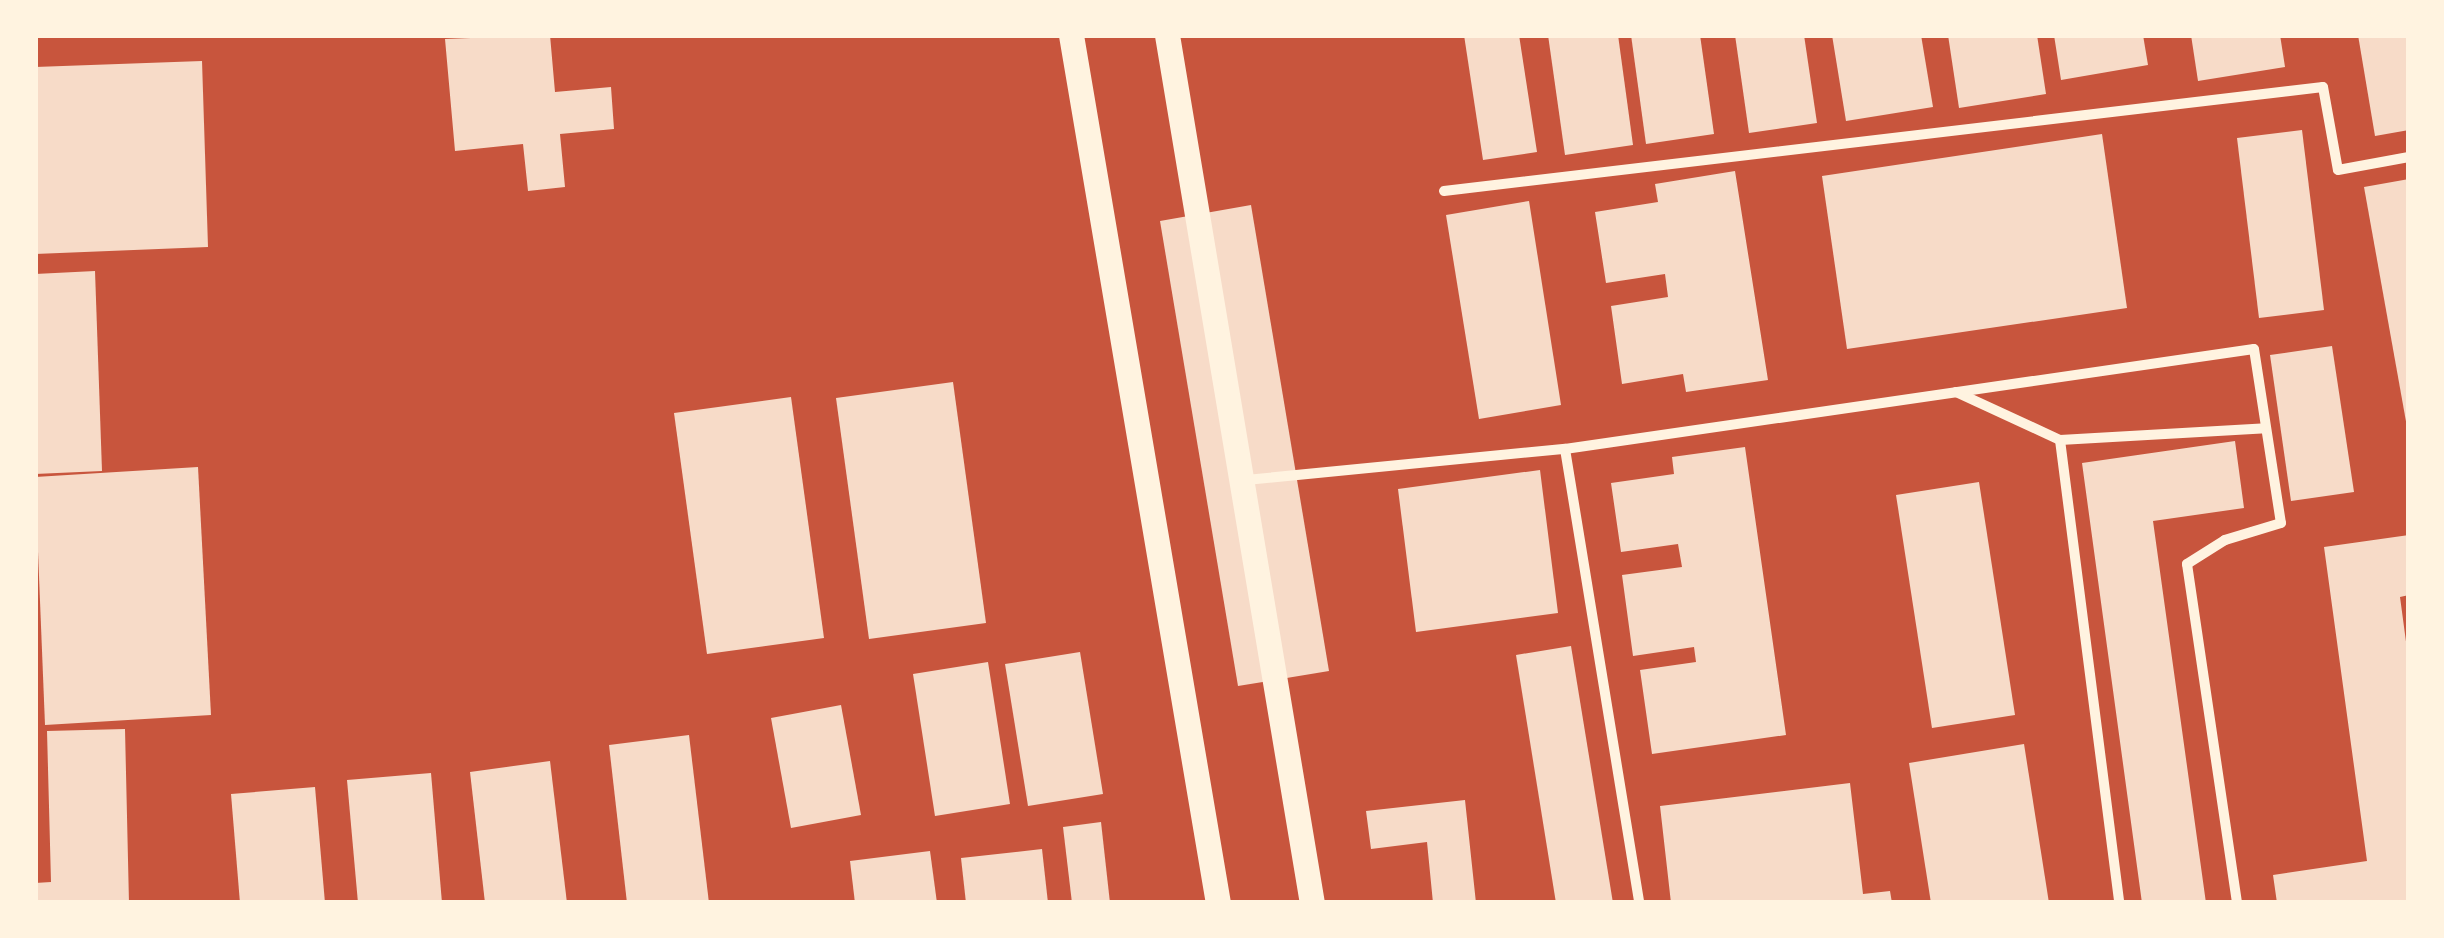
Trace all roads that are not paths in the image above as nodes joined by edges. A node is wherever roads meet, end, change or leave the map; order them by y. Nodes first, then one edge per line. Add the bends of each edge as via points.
1 (1071, 35) edge
2 (1167, 35) edge
3 (2409, 157) edge
4 (1444, 191) dead end
5 (1956, 392) junction
6 (2266, 428) junction
7 (2060, 440) junction
8 (1565, 449) junction
9 (1246, 480) junction
10 (1218, 903) edge
11 (1312, 903) edge
12 (1640, 903) edge
13 (2120, 903) edge
14 (2237, 903) edge

1 - 10 main road
2 - 9 main road
3 - 4 street via 2338,170 2323,87
5 - 6 street via 2254,349
5 - 7 street
5 - 8 street
6 - 7 street
6 - 14 street via 2280,523 2224,540 2187,564
7 - 13 street
8 - 9 street
8 - 12 street
9 - 11 main road

